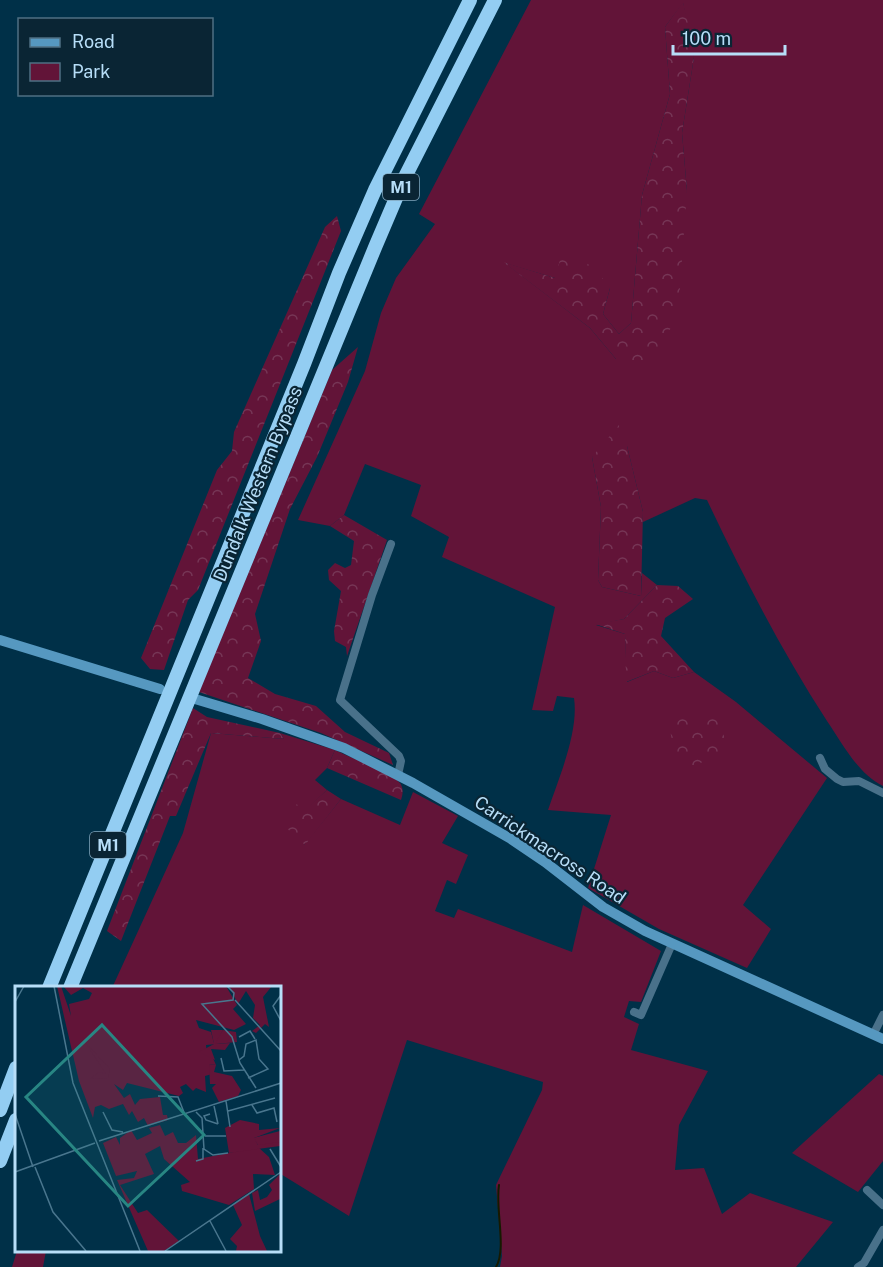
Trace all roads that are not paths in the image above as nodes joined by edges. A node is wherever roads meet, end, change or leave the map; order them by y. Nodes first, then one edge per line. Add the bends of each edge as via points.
1 (470, 0) edge
2 (495, 0) edge
3 (391, 544) dead end
4 (0, 640) edge
5 (160, 689) dead end
6 (192, 698) junction
7 (820, 758) dead end
8 (398, 775) junction
9 (883, 793) edge
10 (672, 944) junction
11 (50, 986) edge
12 (71, 986) edge
13 (634, 1012) dead end
14 (883, 1015) edge
15 (878, 1037) edge
16 (15, 1071) edge
17 (0, 1110) edge
18 (15, 1123) edge
19 (0, 1161) edge
20 (867, 1190) dead end
21 (883, 1205) edge
22 (883, 1230) edge
23 (858, 1267) edge

1 - 11 highway, Dundalk Western Bypass / M1 via 343,263
2 - 6 highway, Dundalk Western Bypass / M1 via 384,225
3 - 8 street via 340,700 399,756
4 - 5 main road
6 - 8 main road, Carrickmacross Road via 344,748
6 - 12 highway, Dundalk Western Bypass / M1
7 - 9 street via 825,769 837,779 859,781
8 - 10 main road, Carrickmacross Road via 511,839 603,907
10 - 13 street via 640,1015
10 - 15 main road, Carrickmacross Road
14 - 15 street
16 - 17 highway
18 - 19 highway
20 - 21 street
22 - 23 street

